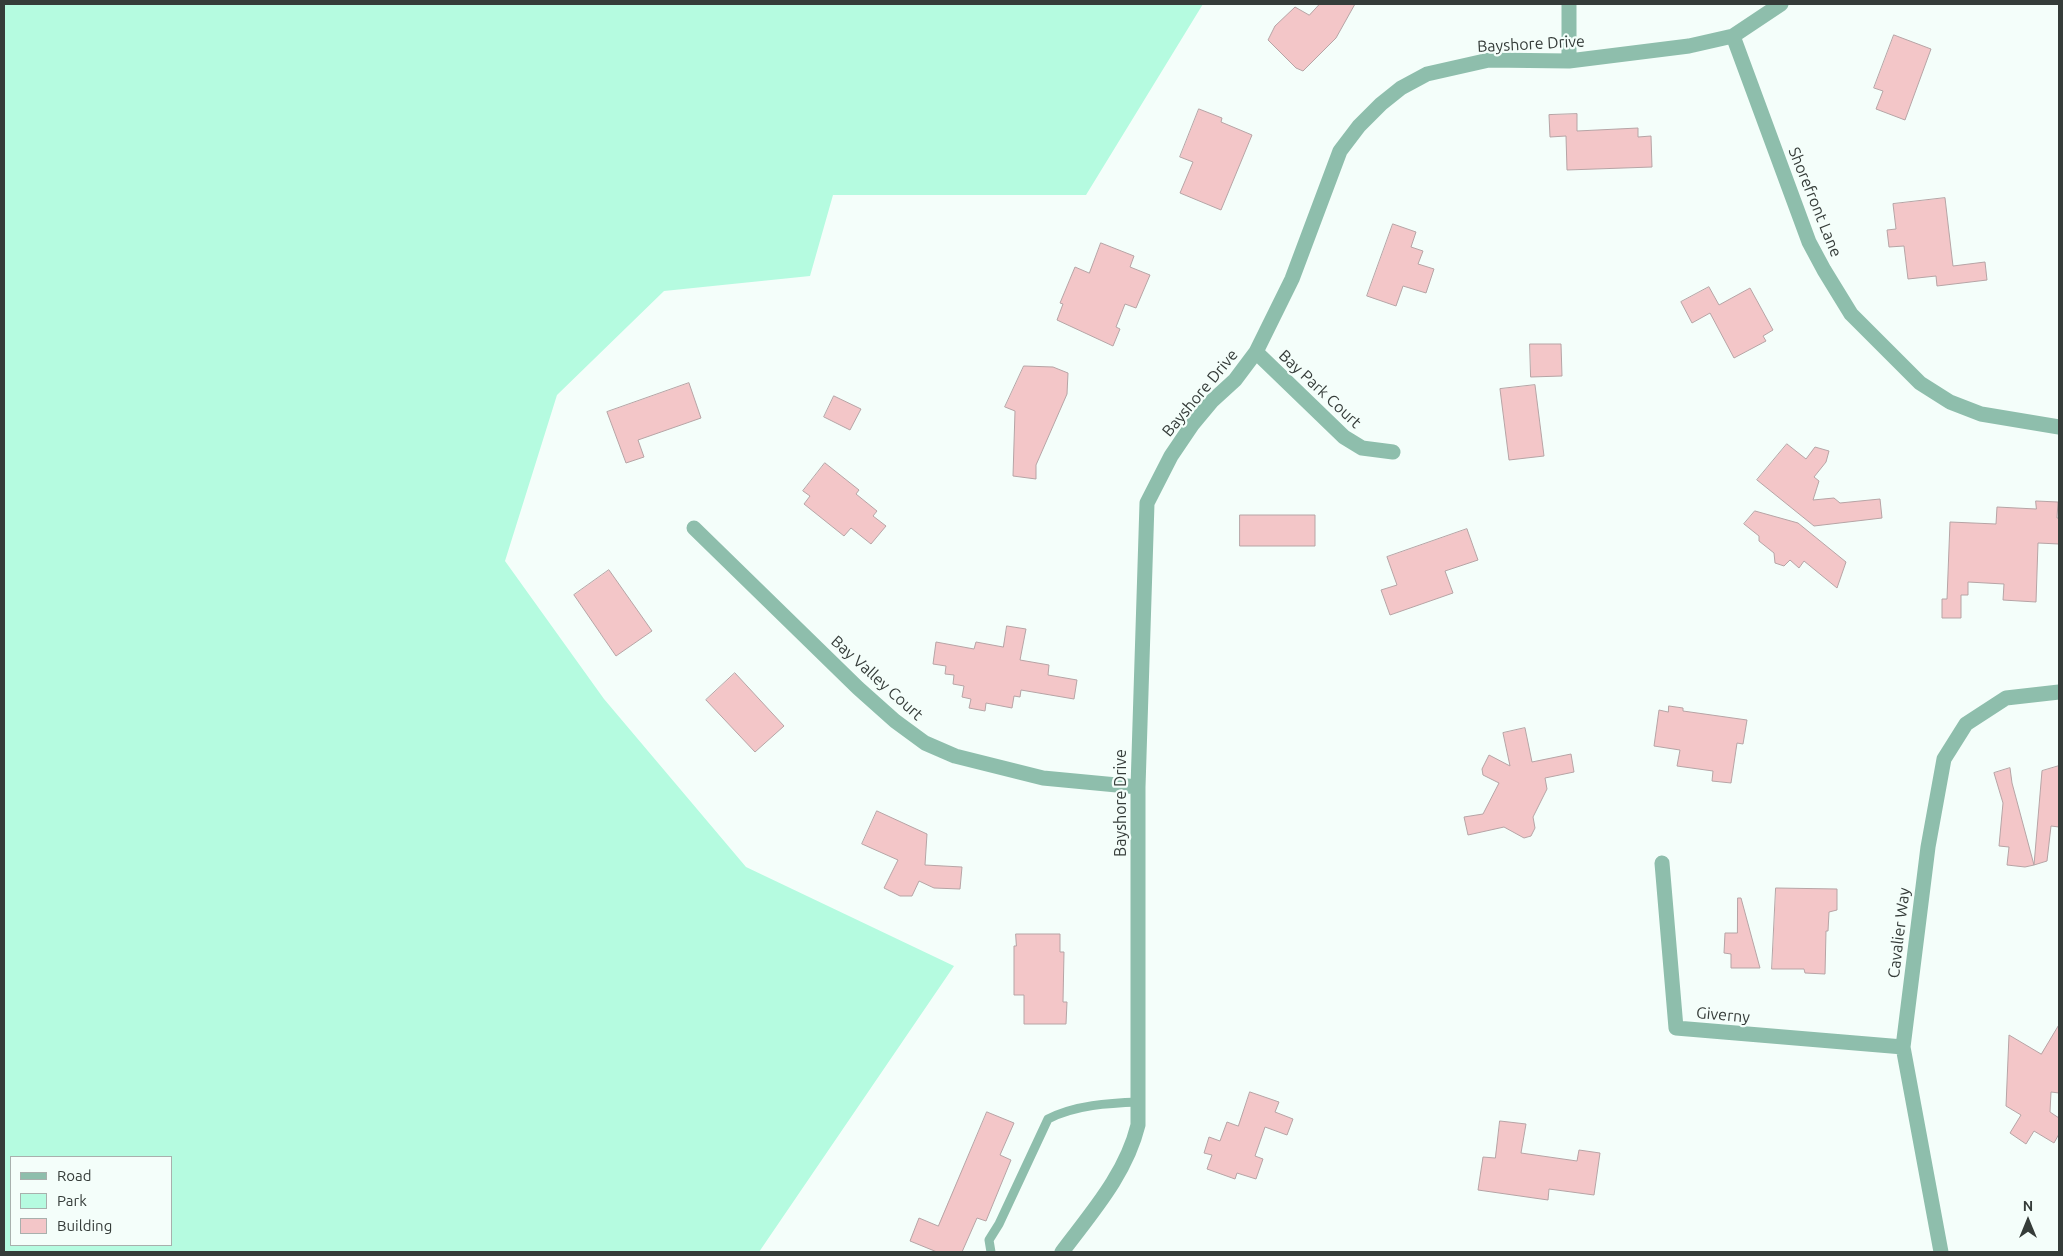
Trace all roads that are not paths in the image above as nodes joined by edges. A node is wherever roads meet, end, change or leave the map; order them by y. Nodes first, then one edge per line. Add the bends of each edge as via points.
1 (1569, 4) edge
2 (1781, 4) edge
3 (1733, 36) junction
4 (1569, 61) junction
5 (1256, 352) junction
6 (2059, 427) edge
7 (1393, 452) dead end
8 (694, 528) dead end
9 (2059, 692) edge
10 (1138, 787) junction
11 (1662, 863) dead end
12 (1902, 1047) junction
13 (1139, 1102) junction
14 (991, 1252) edge
15 (1062, 1252) edge
16 (1941, 1252) edge

1 - 4 street
2 - 3 street, Bayshore Drive
3 - 4 street, Bayshore Drive via 1689,46
3 - 6 street, Shorefront Lane via 1809,242 1851,314 1920,383 1950,402 1981,414
4 - 5 street, Bayshore Drive via 1489,60 1458,66 1427,74 1381,104 1340,151 1292,279
5 - 7 street, Bay Park Court via 1344,437 1362,448
5 - 10 street, Bayshore Drive via 1192,426 1171,456 1147,503
8 - 10 street, Bay Valley Court via 858,688 925,743 955,756 1043,778
9 - 12 street, Cavalier Way via 2006,698 1966,724 1944,759 1928,847
10 - 13 street, Bayshore Drive
11 - 12 street, Giverny via 1676,1028
12 - 16 street, Cavalier Way
13 - 14 lane via 1102,1104 1048,1119 989,1240
13 - 15 street, Bayshore Drive via 1134,1142 1115,1182

